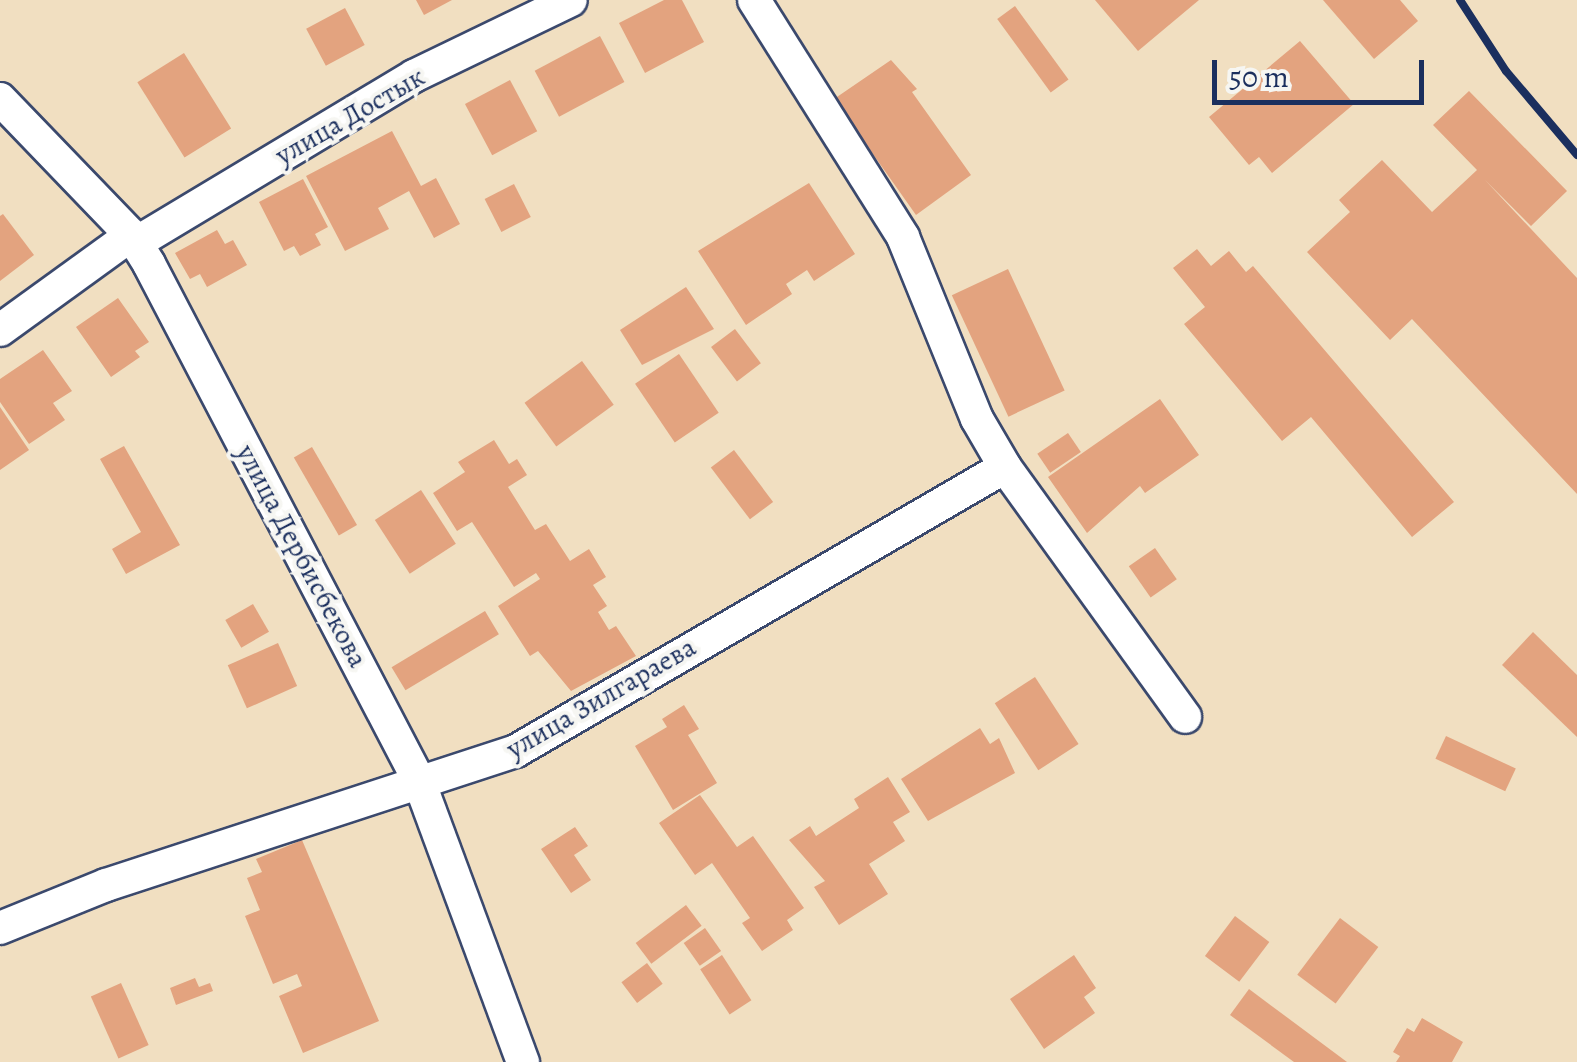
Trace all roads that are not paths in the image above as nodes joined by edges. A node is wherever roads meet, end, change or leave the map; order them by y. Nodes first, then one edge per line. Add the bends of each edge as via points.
1 (571, 0) edge
2 (754, 0) edge
3 (0, 99) edge
4 (133, 239) junction
5 (0, 330) edge
6 (1005, 467) junction
7 (1186, 717) dead end
8 (419, 781) junction
9 (0, 928) edge
10 (523, 1062) edge

1 - 4 street, улица Достык via 414,76
2 - 6 street via 902,237 977,420
3 - 4 street, улица Дербисбекова
4 - 5 street, улица Достык
4 - 8 street, улица Дербисбекова
6 - 7 street
6 - 8 street, улица Зилгараева via 516,751
8 - 9 street, улица Зилгараева via 106,885
8 - 10 street, улица Дербисбекова

